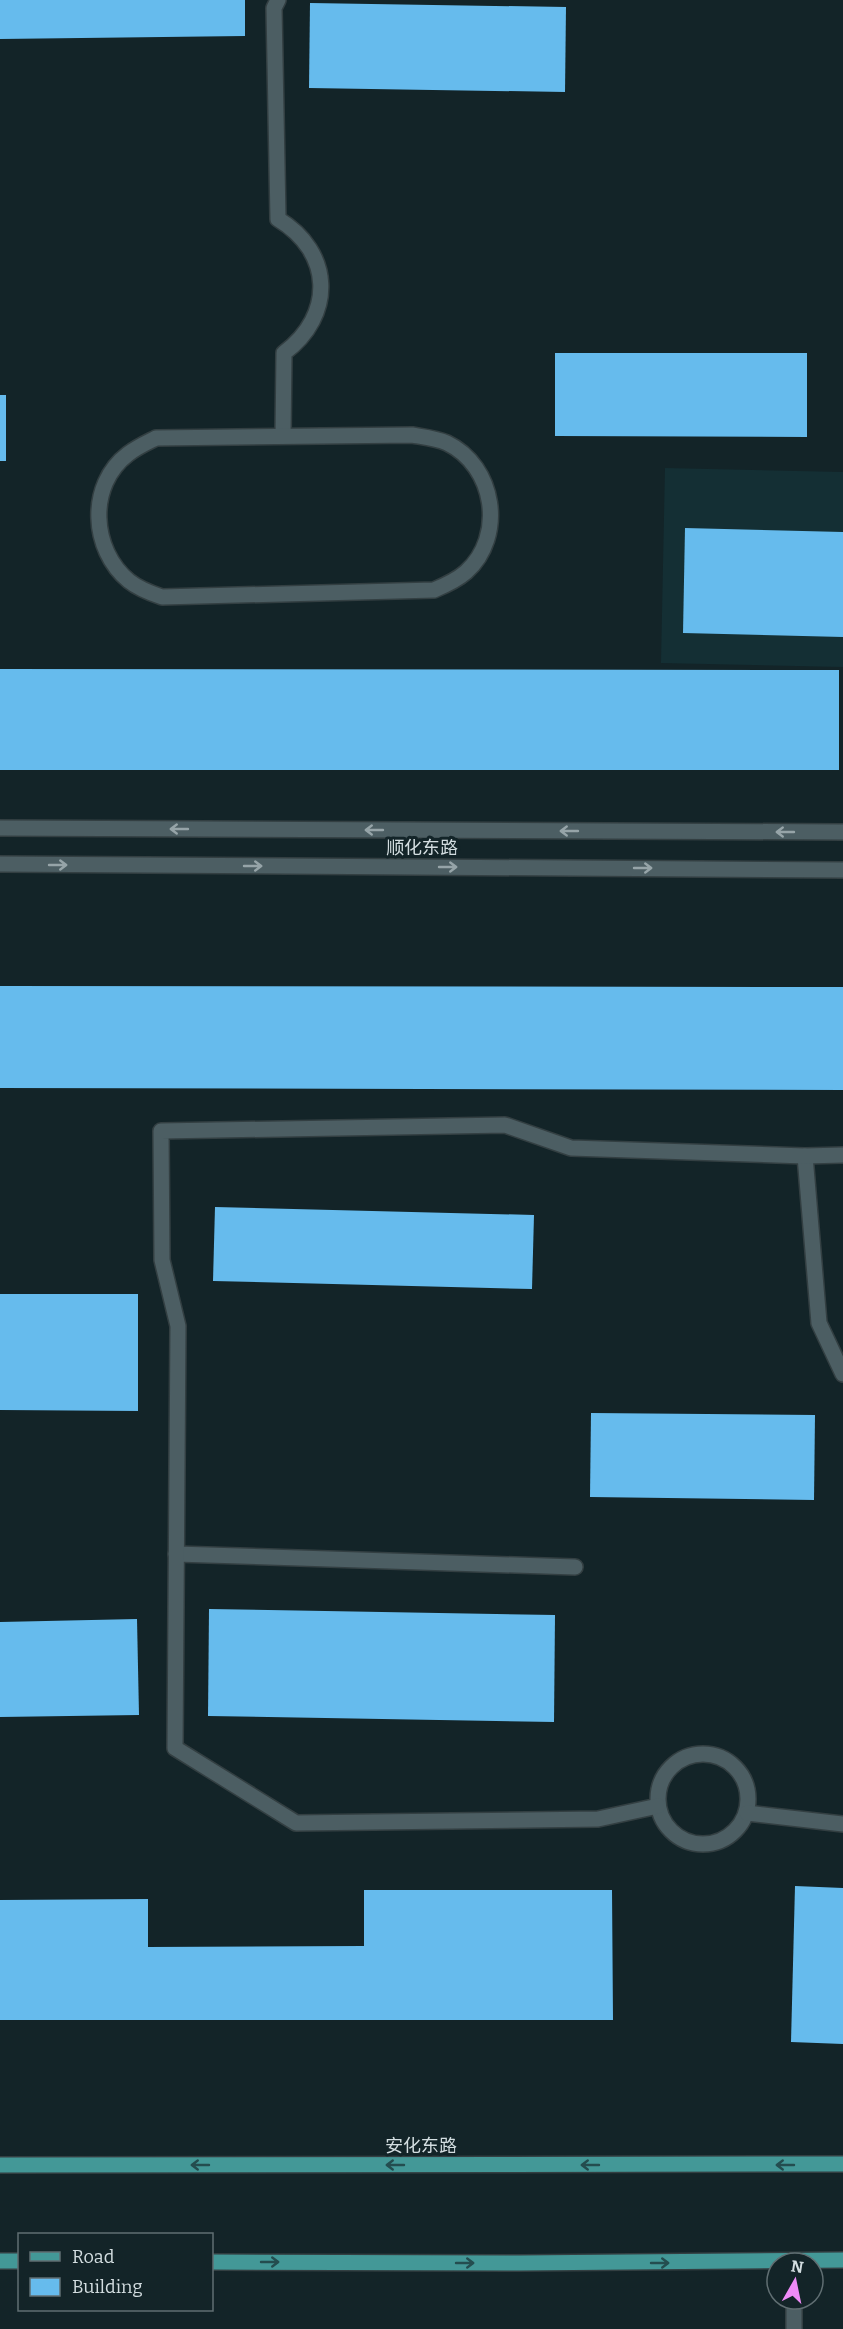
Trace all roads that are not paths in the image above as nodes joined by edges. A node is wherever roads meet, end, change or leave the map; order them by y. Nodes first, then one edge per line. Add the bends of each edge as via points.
1 (278, 0) edge
2 (283, 436) junction
3 (0, 828) edge
4 (843, 832) edge
5 (0, 864) edge
6 (843, 870) edge
7 (843, 1155) edge
8 (804, 1156) junction
9 (843, 1374) edge
10 (176, 1554) junction
11 (575, 1567) dead end
12 (658, 1806) junction
13 (747, 1813) junction
14 (843, 1824) edge
15 (843, 2164) edge
16 (0, 2165) edge
17 (843, 2260) edge
18 (0, 2261) edge
19 (18, 2261) edge
20 (825, 2261) edge
21 (213, 2262) edge
22 (765, 2262) edge
23 (794, 2311) edge
24 (794, 2329) edge

1 - 2 street via 274,8 278,219 292,227 313,252 321,284 316,316 297,343 284,353
2 - 2 street via 412,435 449,444 477,469 486,486 491,523 478,558 466,572 434,590 162,597 129,581 116,568 106,553 98,517 105,483 126,455 156,438
4 -> 3 street, 顺化东路
5 -> 6 street, 顺化东路
7 - 8 street
8 - 9 street via 819,1323
8 - 10 street via 572,1148 505,1125 161,1131 162,1260 178,1326
10 - 11 street
10 - 12 street via 175,1748 296,1823 598,1819
12 - 13 street via 672,1833 700,1845 729,1837
12 - 13 street via 658,1791 673,1765 686,1757 715,1755 739,1771 749,1798
13 - 14 street
15 -> 16 main road, 安化东路
17 - 20 main road
18 - 19 main road
21 -> 22 main road
23 - 24 street

